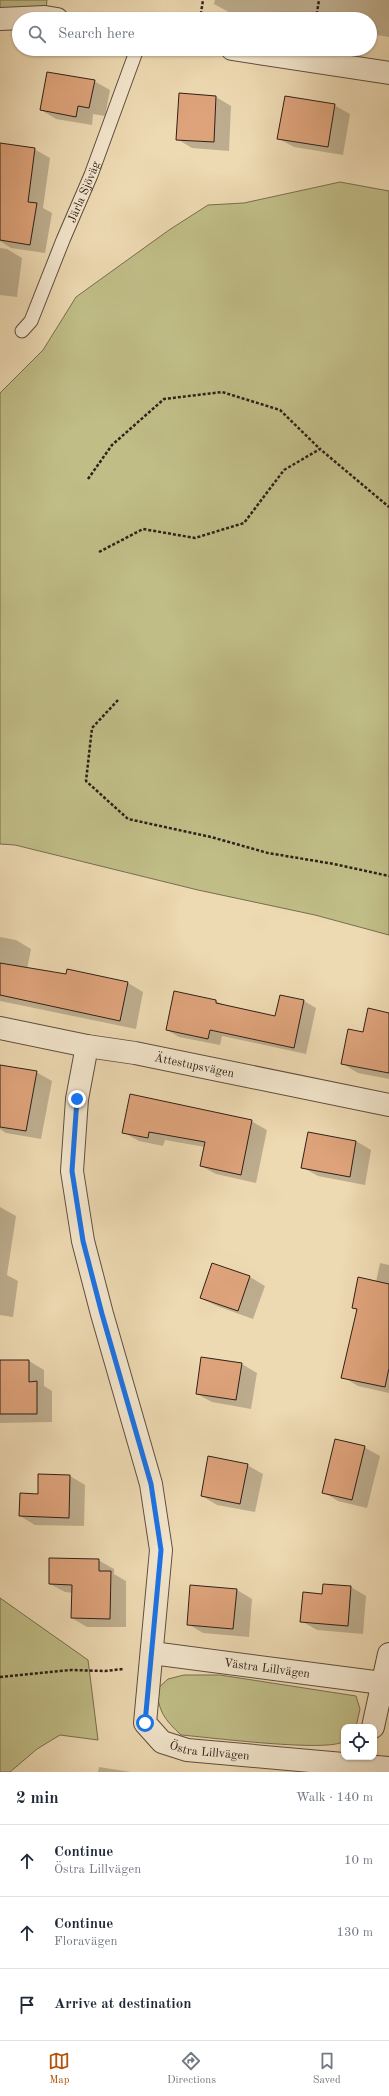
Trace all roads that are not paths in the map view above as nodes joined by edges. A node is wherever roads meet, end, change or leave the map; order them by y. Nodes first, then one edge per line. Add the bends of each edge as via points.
1 (12, 18) edge
2 (0, 19) edge
3 (134, 56) edge
4 (278, 56) edge
5 (389, 73) edge
6 (22, 330) dead end
7 (0, 1028) edge
8 (87, 1046) junction
9 (389, 1105) edge
10 (389, 1654) edge
11 (152, 1659) junction
12 (382, 1683) junction
13 (373, 1724) edge
14 (365, 1765) edge
15 (389, 1768) edge

1 - 2 street
3 - 6 lane, Järla Sjöväg via 91,175 31,321
4 - 5 street
7 - 8 street, Ättestupsvägen
8 - 9 street, Ättestupsvägen via 135,1053
8 - 11 street, Östra Lillvägen via 77,1099 72,1171 87,1256 151,1484 161,1550
10 - 12 street
11 - 12 street, Västra Lillvägen
11 - 14 street, Östra Lillvägen via 145,1723 162,1742 186,1750
12 - 13 street
14 - 15 street, Östra Lillvägen

